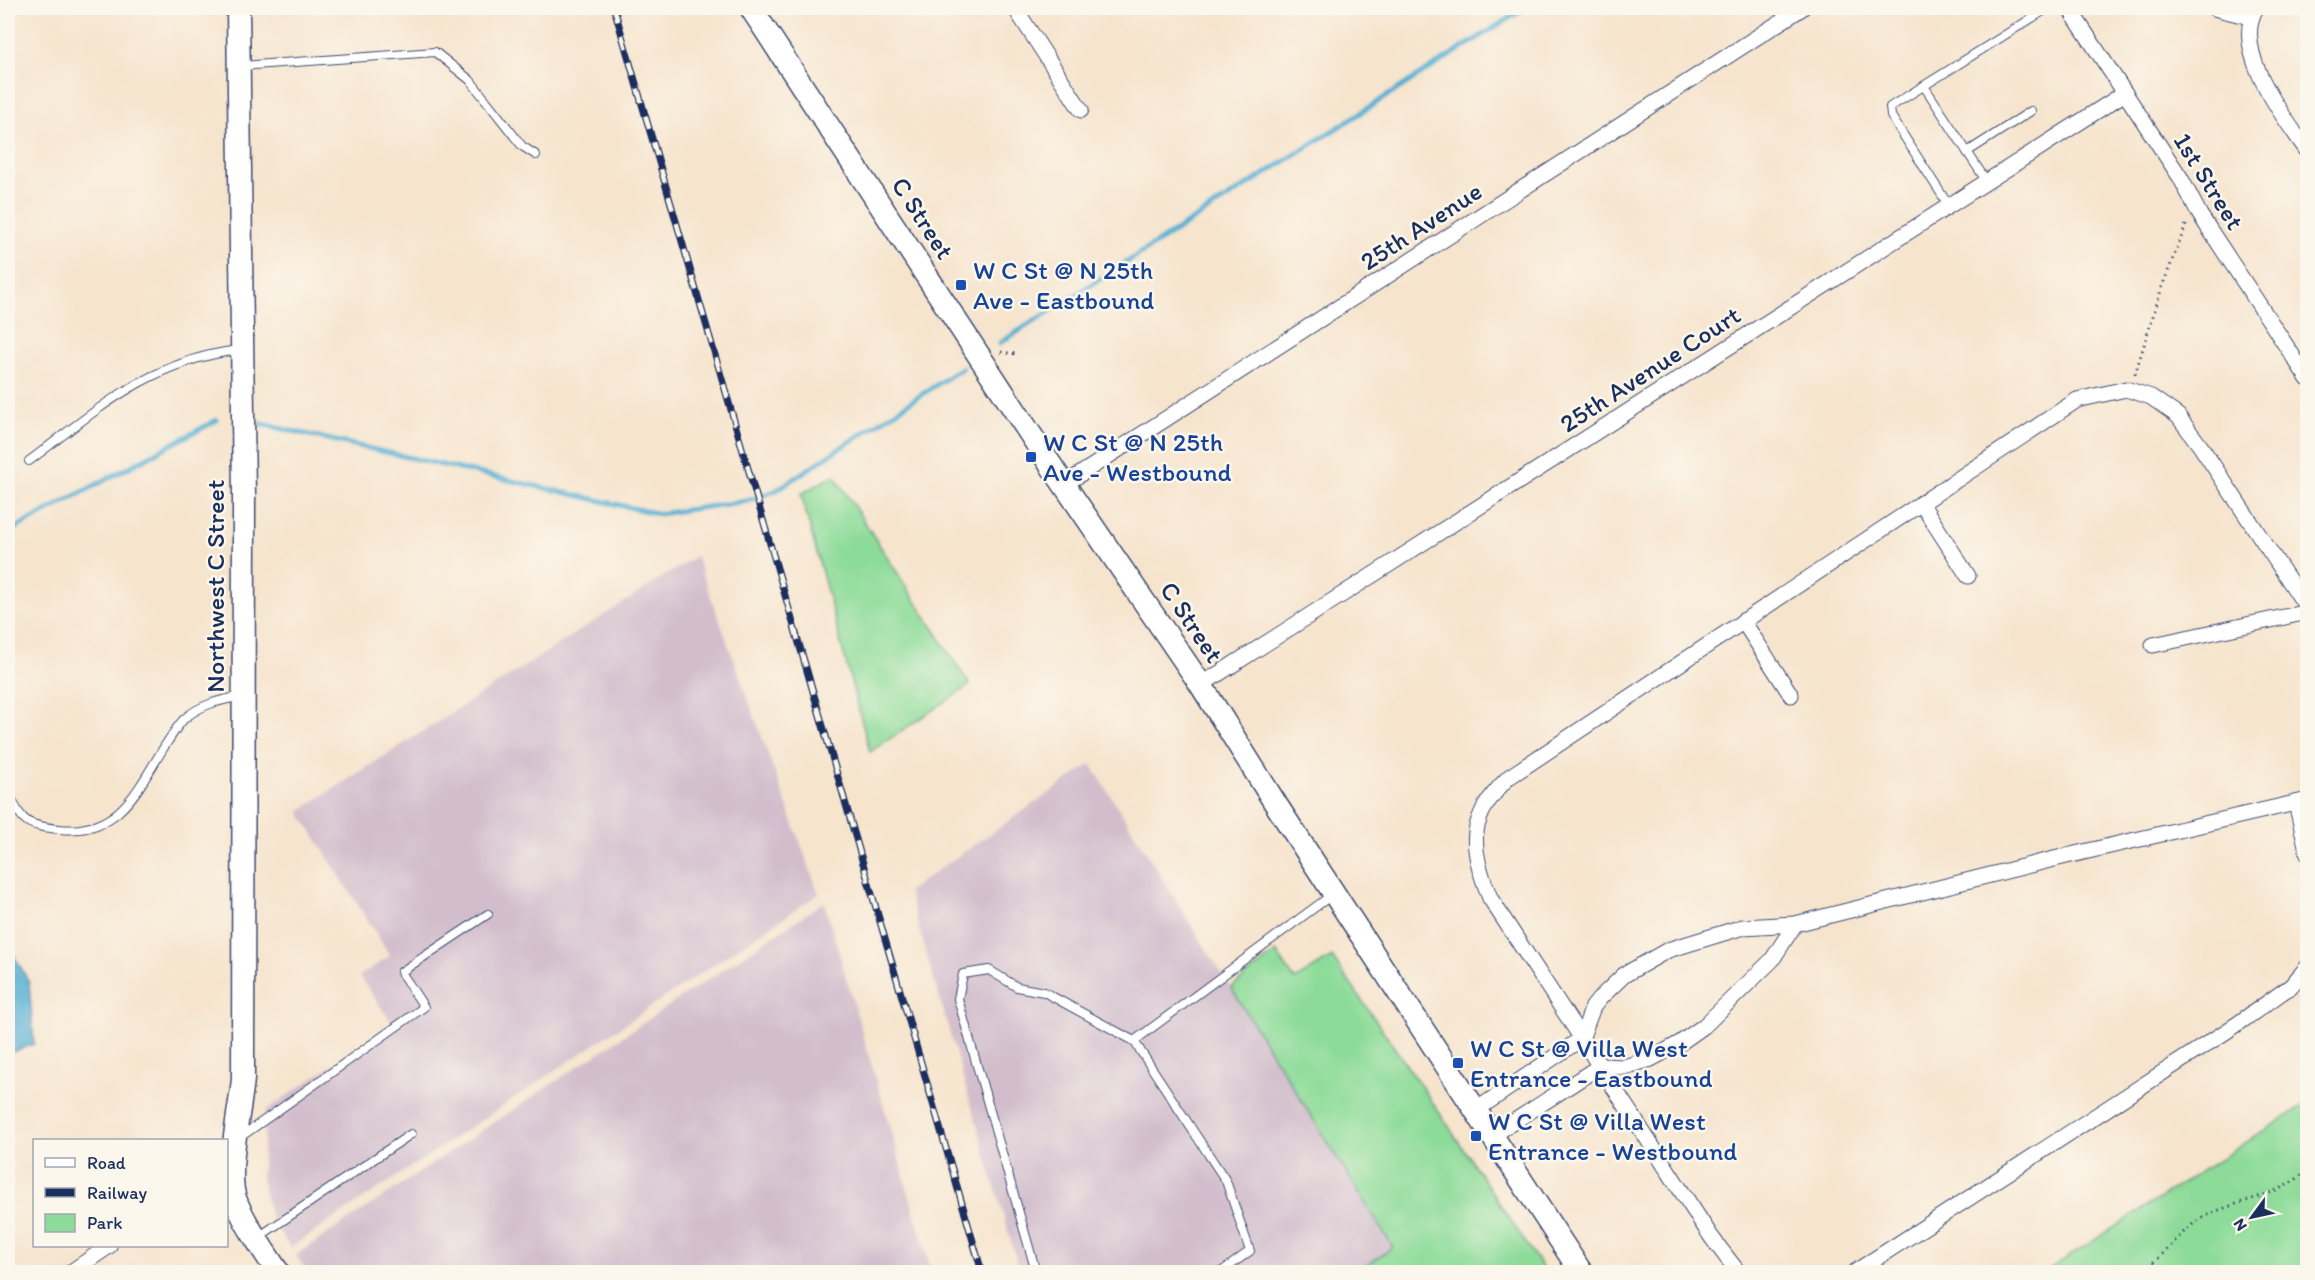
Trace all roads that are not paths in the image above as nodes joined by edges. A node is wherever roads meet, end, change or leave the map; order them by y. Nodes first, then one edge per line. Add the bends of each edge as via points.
1 (238, 8) edge
2 (751, 8) edge
3 (1015, 8) edge
4 (1802, 8) edge
5 (2048, 8) edge
6 (2069, 8) edge
7 (2214, 8) edge
8 (2253, 12) edge
9 (239, 67) junction
10 (1924, 86) junction
11 (2125, 93) junction
12 (1081, 110) dead end
13 (2031, 111) dead end
14 (1967, 152) junction
15 (2307, 152) edge
16 (537, 155) dead end
17 (1987, 182) junction
18 (1949, 206) junction
19 (243, 349) junction
20 (2307, 379) edge
21 (29, 461) dead end
22 (1065, 484) junction
23 (1921, 503) junction
24 (1968, 576) dead end
25 (2307, 610) edge
26 (1743, 621) junction
27 (2153, 645) dead end
28 (1201, 685) junction
29 (1791, 695) dead end
30 (244, 696) junction
31 (8, 793) edge
32 (2302, 802) edge
33 (2307, 854) edge
34 (1334, 893) junction
35 (488, 914) dead end
36 (1795, 924) junction
37 (2307, 966) edge
38 (1581, 1039) junction
39 (1134, 1041) junction
40 (1599, 1066) junction
41 (1476, 1110) junction
42 (411, 1134) dead end
43 (1493, 1135) junction
44 (236, 1140) junction
45 (229, 1165) edge
46 (256, 1239) junction
47 (106, 1247) edge
48 (71, 1272) edge
49 (278, 1272) edge
50 (1036, 1272) edge
51 (1200, 1272) edge
52 (1581, 1272) edge
53 (1738, 1272) edge
54 (1855, 1272) edge

1 - 9 street, Northwest C Street
2 - 22 street, C Street
3 - 12 street
4 - 22 street, 25th Avenue
5 - 10 lane
6 - 11 street, 1st Street
7 - 8 street
8 - 15 street via 2251,49 2255,64
9 - 16 lane via 435,52 470,80 522,146
9 - 19 street, Northwest C Street
10 - 14 lane
10 - 18 lane via 1890,107 1891,116
11 - 17 street, 25th Avenue Court
11 - 20 street, 1st Street
13 - 14 lane
14 - 17 lane
17 - 18 street, 25th Avenue Court
18 - 28 street, 25th Avenue Court
19 - 21 lane via 159,371 119,394
19 - 30 street, Northwest C Street
22 - 28 street, C Street
23 - 24 street
23 - 25 street via 2077,400 2130,390 2178,416
23 - 26 street
25 - 27 street
26 - 29 street
26 - 38 street via 1509,777 1491,794 1479,814 1475,845 1490,898
28 - 34 street, C Street
30 - 31 lane via 210,702 183,720 126,807 94,826 81,830 40,828 18,813
30 - 44 street, Northwest C Street via 243,1079
32 - 33 street
32 - 36 street
34 - 39 lane
34 - 41 street, C Street
35 - 44 lane via 401,972 424,1007
36 - 38 street via 1734,929 1647,960 1601,997
36 - 40 street via 1772,960 1704,1026 1651,1059 1624,1067
37 - 54 street via 2291,986 2236,1024
38 - 40 street
38 - 41 street
39 - 50 lane via 1044,992 1017,987 989,970 963,974 958,999
39 - 51 lane via 1226,1181 1250,1251 1221,1272
40 - 43 street
40 - 53 street
41 - 43 street, C Street
42 - 46 lane
43 - 52 street, C Street
44 - 45 street, Northwest C Street
45 - 46 street, Northwest C Street via 234,1196
46 - 49 street, Northwest C Street
47 - 48 street

